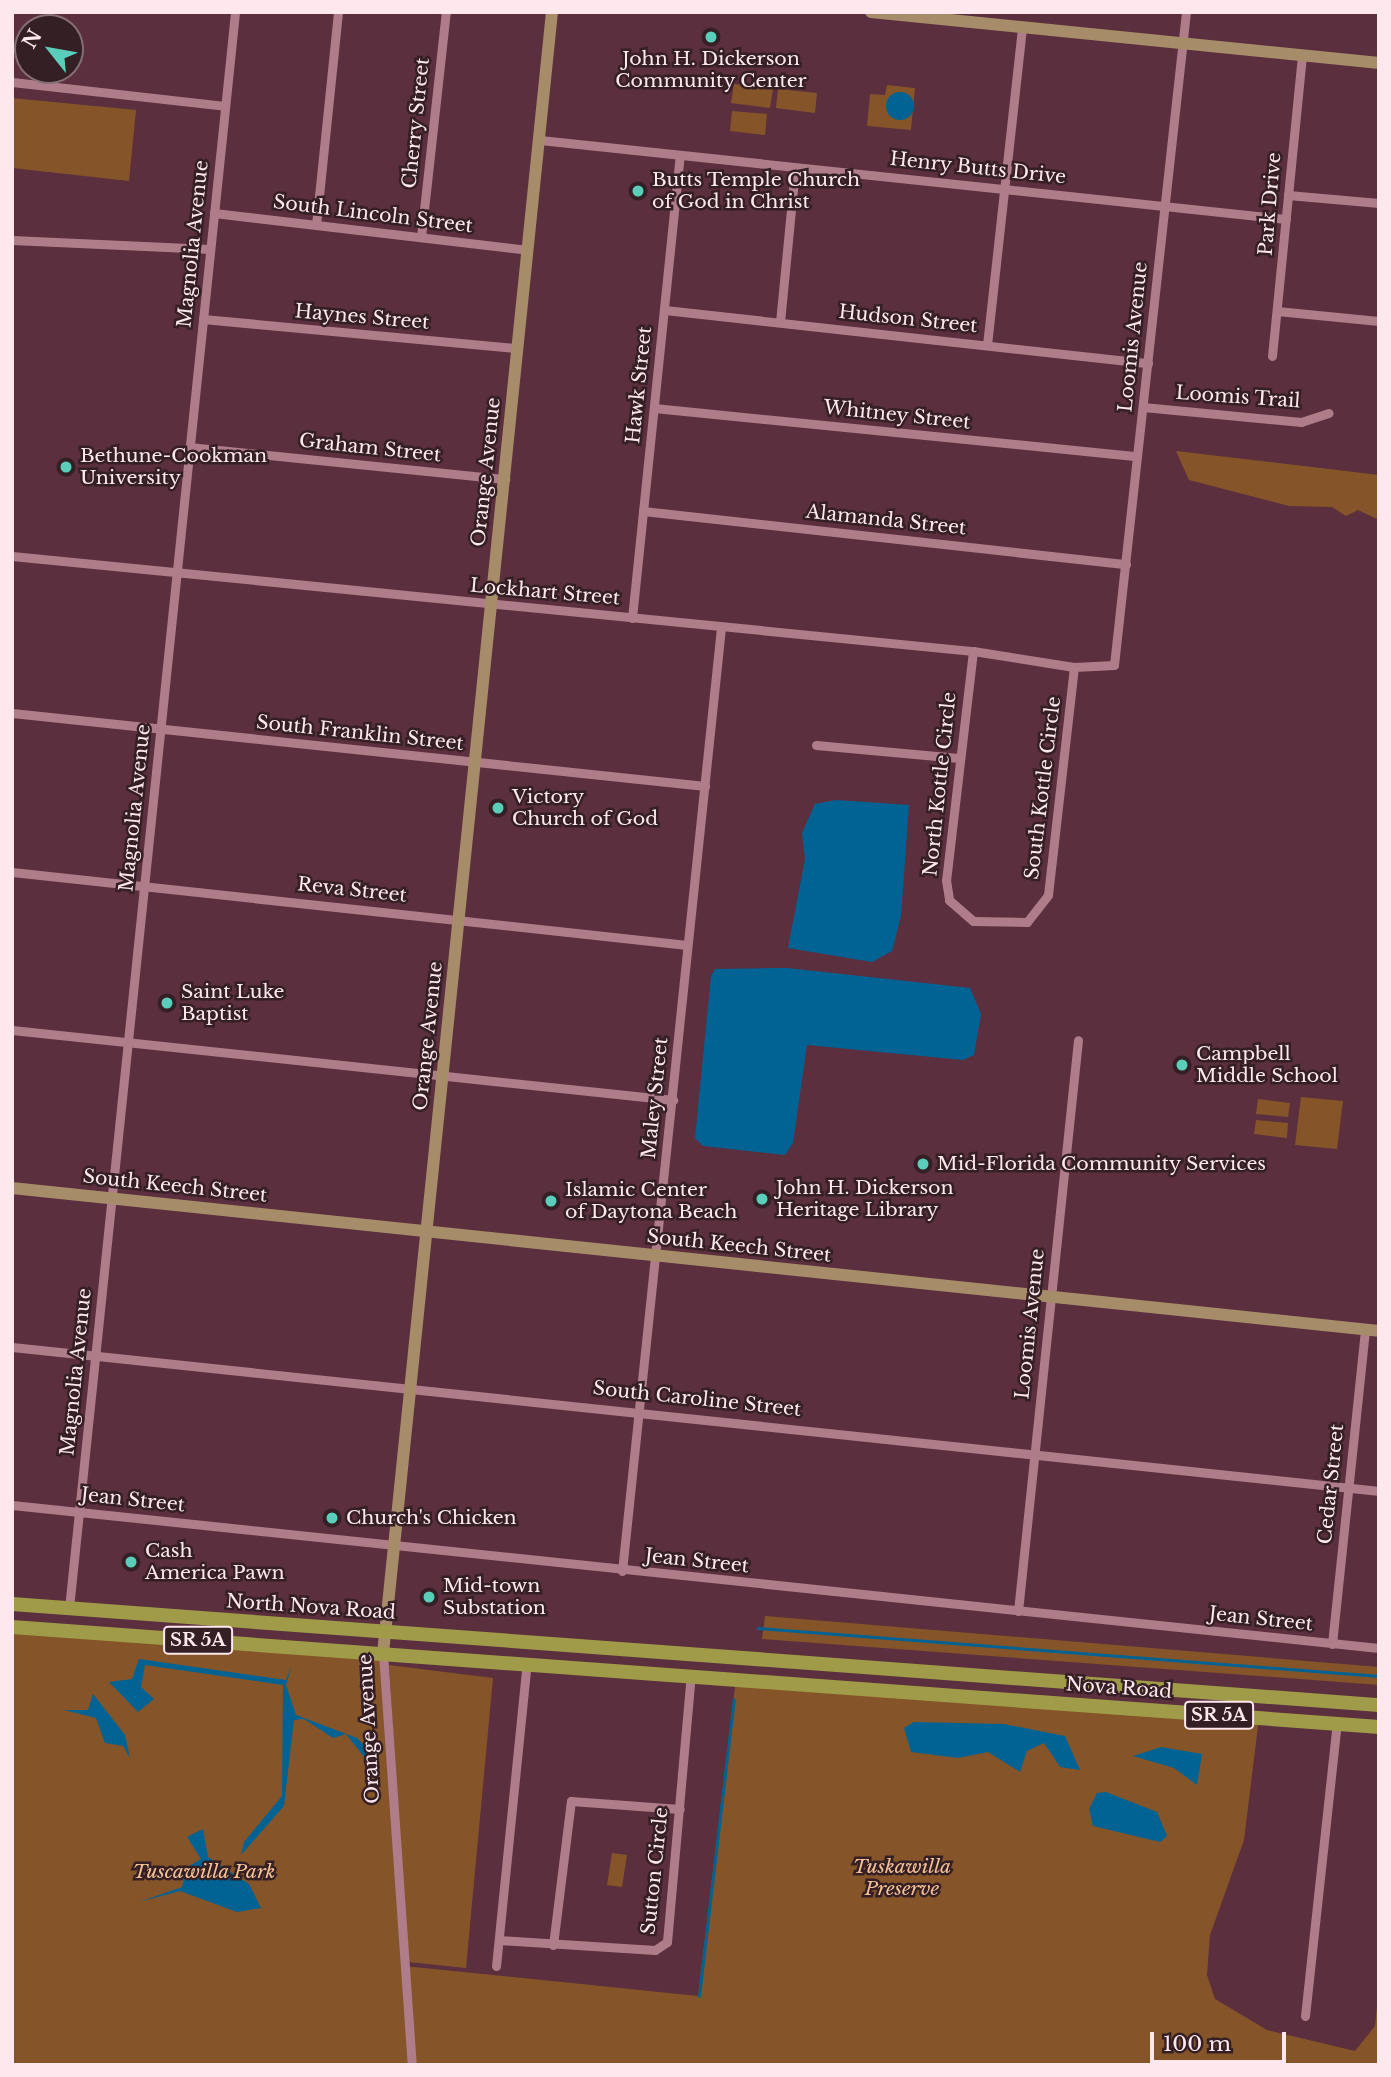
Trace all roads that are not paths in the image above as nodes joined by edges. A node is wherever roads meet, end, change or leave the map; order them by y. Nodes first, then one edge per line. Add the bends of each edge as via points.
1 (235, 12) edge
2 (338, 12) edge
3 (446, 12) edge
4 (552, 12) edge
5 (871, 12) edge
6 (1186, 12) edge
7 (974, 17) edge
8 (1022, 27) junction
9 (1183, 43) junction
10 (1302, 55) junction
11 (1379, 63) edge
12 (12, 82) edge
13 (225, 106) junction
14 (540, 140) junction
15 (680, 155) junction
16 (795, 168) junction
17 (1003, 188) junction
18 (1289, 195) junction
19 (1379, 203) edge
20 (1165, 205) junction
21 (214, 213) junction
22 (1286, 219) junction
23 (316, 225) junction
24 (421, 237) junction
25 (12, 240) edge
26 (210, 249) junction
27 (528, 250) junction
28 (665, 310) junction
29 (1277, 311) junction
30 (203, 319) junction
31 (1379, 321) edge
32 (780, 322) junction
33 (987, 345) junction
34 (518, 348) junction
35 (1272, 356) dead end
36 (1148, 363) junction
37 (1143, 407) junction
38 (654, 408) junction
39 (1329, 413) dead end
40 (189, 447) junction
41 (1138, 456) junction
42 (505, 479) junction
43 (643, 510) junction
44 (12, 556) edge
45 (1126, 564) junction
46 (177, 575) junction
47 (492, 605) junction
48 (632, 618) junction
49 (721, 628) junction
50 (973, 652) junction
51 (1114, 665) joint
52 (1074, 667) junction
53 (12, 713) edge
54 (160, 730) junction
55 (816, 745) dead end
56 (958, 758) junction
57 (475, 763) junction
58 (705, 786) junction
59 (12, 872) edge
60 (144, 886) junction
61 (459, 919) junction
62 (1003, 924) joint
63 (688, 945) junction
64 (12, 1030) edge
65 (1079, 1040) dead end
66 (128, 1042) junction
67 (443, 1075) junction
68 (673, 1100) junction
69 (12, 1188) edge
70 (112, 1198) junction
71 (426, 1232) junction
72 (657, 1257) junction
73 (1051, 1297) junction
74 (1365, 1329) junction
75 (1379, 1331) edge
76 (12, 1347) edge
77 (95, 1356) junction
78 (410, 1388) junction
79 (640, 1411) junction
80 (1033, 1452) junction
81 (1349, 1488) junction
82 (1379, 1491) edge
83 (12, 1505) edge
84 (79, 1512) junction
85 (394, 1546) junction
86 (622, 1571) junction
87 (12, 1604) edge
88 (69, 1608) junction
89 (1018, 1611) junction
90 (12, 1627) edge
91 (385, 1631) junction
92 (1332, 1644) junction
93 (1379, 1648) edge
94 (383, 1653) junction
95 (688, 1653) junction
96 (724, 1655) junction
97 (527, 1663) junction
98 (942, 1672) joint
99 (659, 1673) junction
100 (691, 1675) junction
101 (1098, 1684) junction
102 (1132, 1686) junction
103 (1059, 1703) junction
104 (1374, 1704) edge
105 (1094, 1705) junction
106 (1337, 1723) junction
107 (1379, 1727) edge
108 (680, 1809) junction
109 (499, 1940) junction
110 (553, 1945) junction
111 (496, 1966) dead end
112 (1305, 2016) dead end
113 (412, 2065) edge

1 - 13 street, Magnolia Avenue
2 - 23 street
3 - 24 street, Cherry Street
4 - 14 street, Orange Avenue
5 - 7 street
6 - 9 street, Loomis Avenue
7 - 8 street
8 - 9 street
8 - 17 street
9 - 10 street
9 - 20 street, Loomis Avenue
10 - 11 street
10 - 18 street, Park Drive
12 - 13 street
13 - 21 street, Magnolia Avenue
14 - 15 street, Henry Butts Drive
14 - 27 street, Orange Avenue
15 - 16 street, Henry Butts Drive
15 - 28 street, Hawk Street
16 - 17 street, Henry Butts Drive
16 - 32 street
17 - 20 street, Henry Butts Drive
17 - 33 street
18 - 19 street
18 - 22 street, Park Drive
20 - 22 street, Henry Butts Drive
20 - 36 street, Loomis Avenue
21 - 23 street, South Lincoln Street
21 - 26 street, Magnolia Avenue
22 - 29 street, Park Drive
23 - 24 street, South Lincoln Street
24 - 27 street, South Lincoln Street
25 - 26 street
26 - 30 street, Magnolia Avenue
27 - 34 street, Orange Avenue
28 - 32 street, Hudson Street
28 - 38 street, Hawk Street
29 - 31 street
29 - 35 street, Park Drive
30 - 34 street, Haynes Street
30 - 40 street, Magnolia Avenue
32 - 33 street, Hudson Street
33 - 36 street, Hudson Street
34 - 42 street, Orange Avenue
36 - 37 street, Loomis Avenue
37 - 39 street, Loomis Trail via 1301,422
37 - 41 street, Loomis Avenue
38 - 41 street, Whitney Street
38 - 43 street, Hawk Street
40 - 42 street, Graham Street
40 - 46 street, Magnolia Avenue
41 - 45 street, Loomis Avenue
42 - 47 street, Orange Avenue
43 - 45 street, Alamanda Street
43 - 48 street, Hawk Street
44 - 46 street, Lockhart Street
45 - 51 street, Loomis Avenue
46 - 47 street, Lockhart Street
46 - 54 street, Magnolia Avenue
47 - 48 street, Lockhart Street
47 - 57 street, Orange Avenue
48 - 49 street, Lockhart Street
49 - 50 street, Lockhart Street
49 - 58 street, Maley Street
50 - 52 street, Lockhart Street
50 - 56 street, North Kottle Circle
51 - 52 street, Lockhart Street
52 - 62 street, South Kottle Circle via 1048,895 1027,922
53 - 54 street, South Franklin Street
54 - 57 street, South Franklin Street
54 - 60 street, Magnolia Avenue
55 - 56 street
56 - 62 street, North Kottle Circle via 949,900 973,921
57 - 58 street, South Franklin Street
57 - 61 street, Orange Avenue
58 - 63 street, Maley Street
59 - 60 street, Reva Street
60 - 61 street, Reva Street
60 - 66 street, Magnolia Avenue
61 - 63 street, Reva Street
61 - 67 street, Orange Avenue
63 - 68 street, Maley Street
64 - 66 street
65 - 73 street, Loomis Avenue
66 - 67 street
66 - 70 street, Magnolia Avenue
67 - 68 street
67 - 71 street, Orange Avenue
68 - 72 street, Maley Street
69 - 70 street, South Keech Street
70 - 71 street, South Keech Street
70 - 77 street, Magnolia Avenue
71 - 72 street, South Keech Street
71 - 78 street, Orange Avenue
72 - 73 street, South Keech Street
72 - 79 street, Maley Street
73 - 74 street, South Keech Street
73 - 80 street, Loomis Avenue
74 - 75 street, South Keech Street
74 - 81 street, Cedar Street
76 - 77 street, South Caroline Street
77 - 78 street, South Caroline Street
77 - 84 street, Magnolia Avenue
78 - 79 street, South Caroline Street
78 - 85 street, Orange Avenue
79 - 80 street, South Caroline Street
79 - 86 street, Maley Street
80 - 81 street, South Caroline Street
80 - 89 street, Loomis Avenue
81 - 82 street, South Caroline Street
81 - 92 street, Cedar Street
83 - 84 street, Jean Street
84 - 85 street, Jean Street
84 - 88 street, Magnolia Avenue
85 - 86 street, Jean Street
85 - 91 street, Orange Avenue
86 - 89 street, Jean Street
87 - 88 main road, North Nova Road / SR 5A
88 - 91 main road, North Nova Road / SR 5A
89 - 92 street, Jean Street
90 - 94 main road, SR 5A
91 - 94 street, Orange Avenue
91 - 95 main road, North Nova Road / SR 5A
92 - 93 street, Jean Street
94 - 97 main road, SR 5A
94 - 113 street, Orange Avenue
95 - 96 main road, North Nova Road / SR 5A
95 - 99 main road
96 - 98 main road, North Nova Road / SR 5A
96 - 100 main road
97 - 99 main road, SR 5A
97 - 109 street
98 - 101 main road, Nova Road / SR 5A
99 - 100 main road, SR 5A
100 - 103 main road, Nova Road / SR 5A
100 - 108 street, Sutton Circle
101 - 102 main road, Nova Road / SR 5A
101 - 103 main road
102 - 104 main road, Nova Road / SR 5A
102 - 105 main road
103 - 105 main road, Nova Road / SR 5A
104 - 106 main road
105 - 106 main road, Nova Road / SR 5A
106 - 107 main road, Nova Road / SR 5A
106 - 112 street
108 - 110 street, Sutton Circle via 662,1948
108 - 110 street via 570,1801
109 - 110 street, Sutton Circle
109 - 111 street

